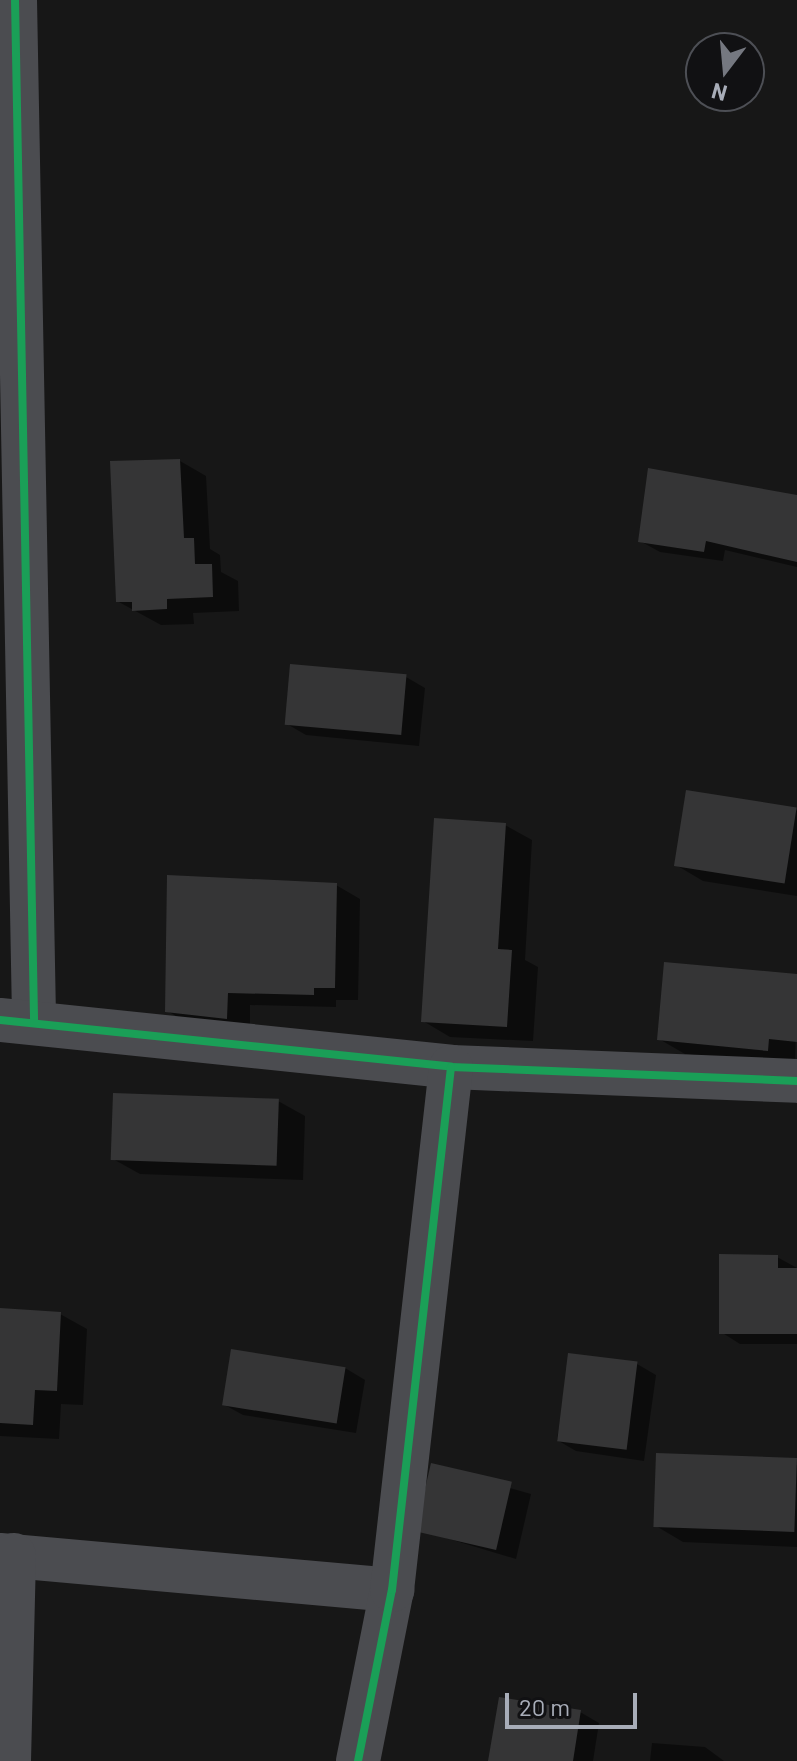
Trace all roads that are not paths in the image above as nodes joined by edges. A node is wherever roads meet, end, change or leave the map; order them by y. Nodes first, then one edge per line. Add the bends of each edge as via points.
1 (15, 0) edge
2 (17, 1021) edge
3 (451, 1067) junction
4 (797, 1081) edge
5 (7, 1555) edge
6 (392, 1590) junction
7 (9, 1761) edge
8 (358, 1761) edge

1 - 2 street
2 - 3 street
3 - 4 street
3 - 6 street
5 - 6 street
5 - 7 street
6 - 8 street

